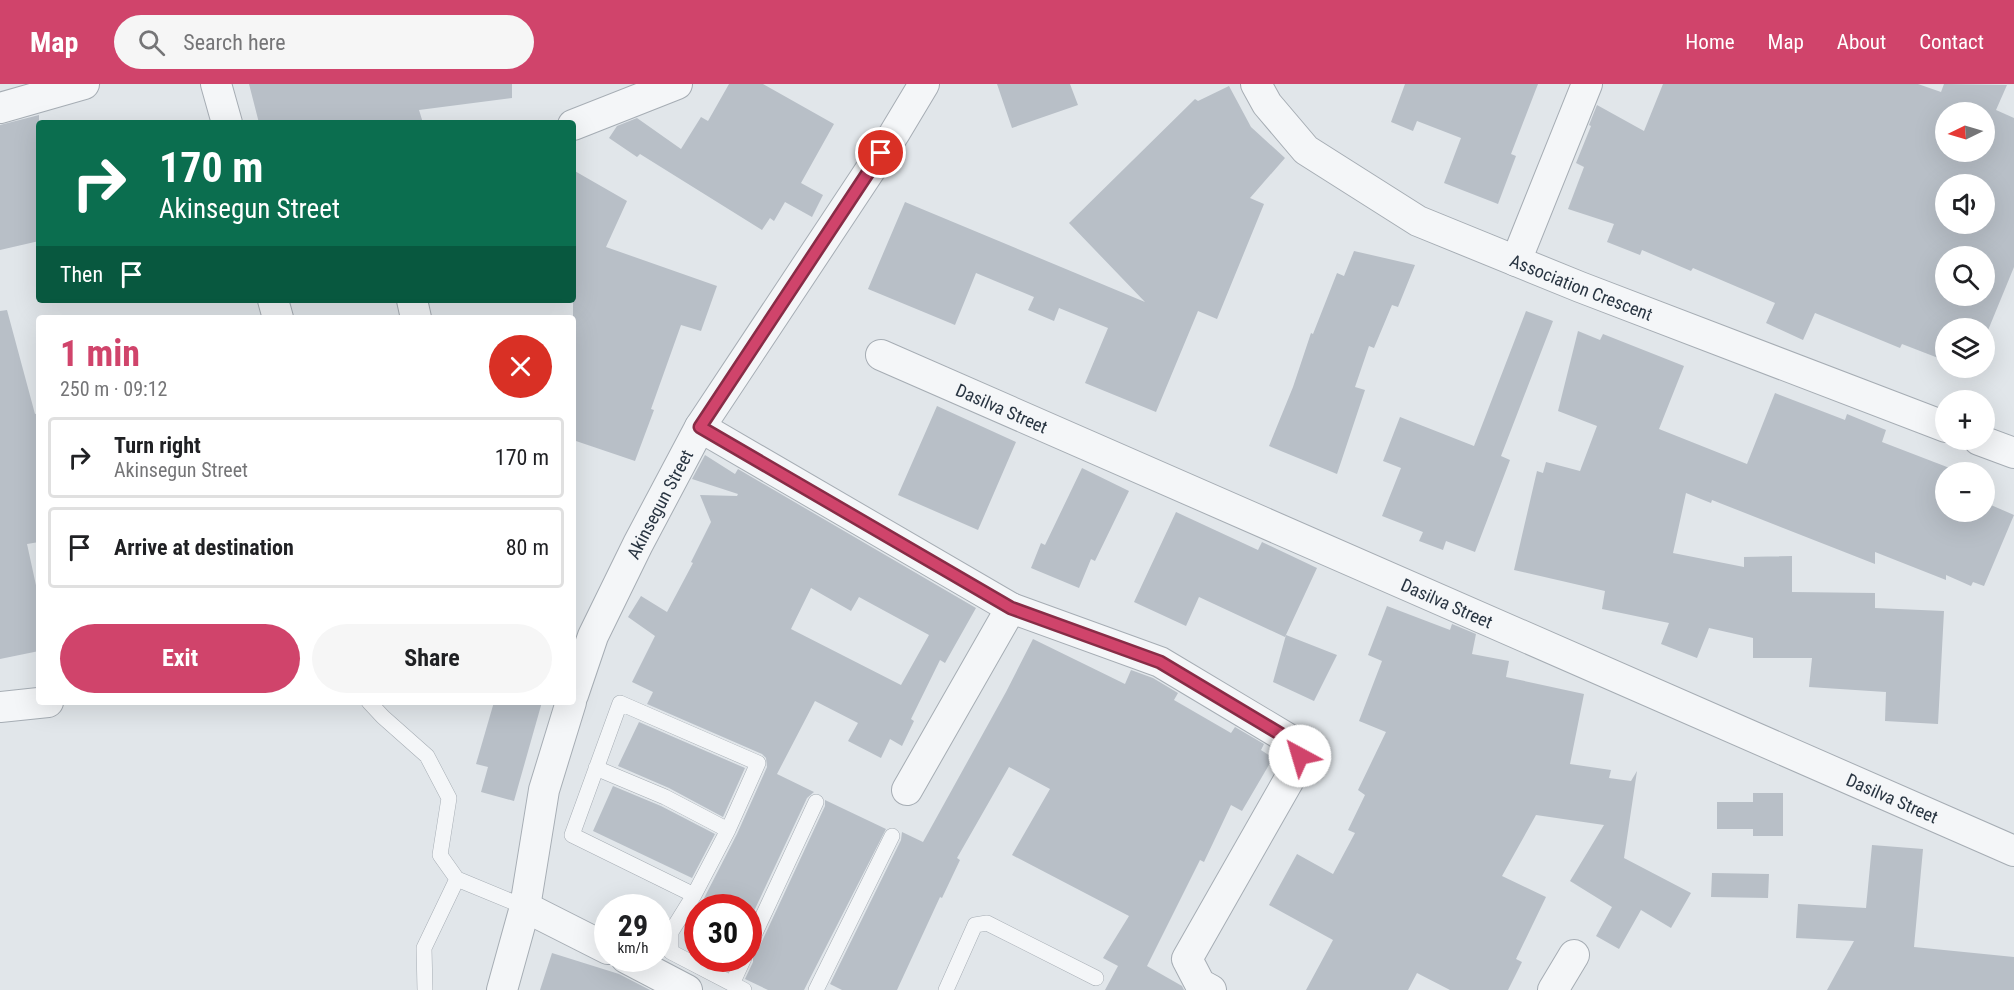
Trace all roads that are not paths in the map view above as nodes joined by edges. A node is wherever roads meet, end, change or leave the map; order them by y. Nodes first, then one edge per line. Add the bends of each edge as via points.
1 (84, 84) edge
2 (216, 84) edge
3 (677, 84) edge
4 (924, 84) edge
5 (1256, 84) edge
6 (1587, 84) edge
7 (0, 108) edge
8 (225, 120) edge
9 (576, 123) edge
10 (1516, 261) junction
11 (881, 355) dead end
12 (1935, 423) edge
13 (700, 427) junction
14 (1995, 446) edge
15 (2014, 453) edge
16 (1011, 608) junction
17 (583, 636) edge
18 (576, 677) edge
19 (36, 703) edge
20 (372, 705) edge
21 (570, 705) edge
22 (0, 707) edge
23 (596, 768) junction
24 (907, 790) dead end
25 (816, 802) dead end
26 (728, 830) junction
27 (892, 836) dead end
28 (2014, 851) edge
29 (456, 879) junction
30 (692, 894) edge
31 (695, 894) edge
32 (525, 907) junction
33 (684, 912) edge
34 (762, 918) edge
35 (594, 942) edge
36 (1574, 955) dead end
37 (684, 959) edge
38 (653, 972) edge
39 (709, 972) edge
40 (741, 972) edge
41 (1096, 978) dead end
42 (738, 987) edge
43 (425, 990) edge
44 (502, 990) edge
45 (687, 990) edge
46 (816, 990) edge
47 (946, 990) edge
48 (1211, 990) edge
49 (1553, 990) edge

1 - 7 street
2 - 8 street
3 - 9 street
4 - 13 street, Akinsegun Street
5 - 10 street, Association Crescent via 1267,104 1306,150 1418,221
6 - 10 street
10 - 12 street, Association Crescent
11 - 28 street, Dasilva Street
13 - 16 street
13 - 17 street, Akinsegun Street via 638,544
14 - 15 street
16 - 24 street
16 - 48 street via 1160,662 1297,744 1300,756 1290,778 1187,959 1200,984
17 - 18 street, Akinsegun Street
19 - 22 street
20 - 29 lane via 427,756 449,798 440,855
21 - 32 street via 544,790
23 - 26 lane via 665,797
23 - 26 lane via 620,703 758,763
23 - 30 lane via 572,835
25 - 34 lane
26 - 31 lane
27 - 46 lane
29 - 32 lane
29 - 43 lane via 424,948
32 - 35 street
32 - 44 street
33 - 37 lane via 671,933 671,952
36 - 49 street
38 - 45 street
39 - 42 lane
40 - 42 lane
41 - 47 lane via 987,922 975,925

